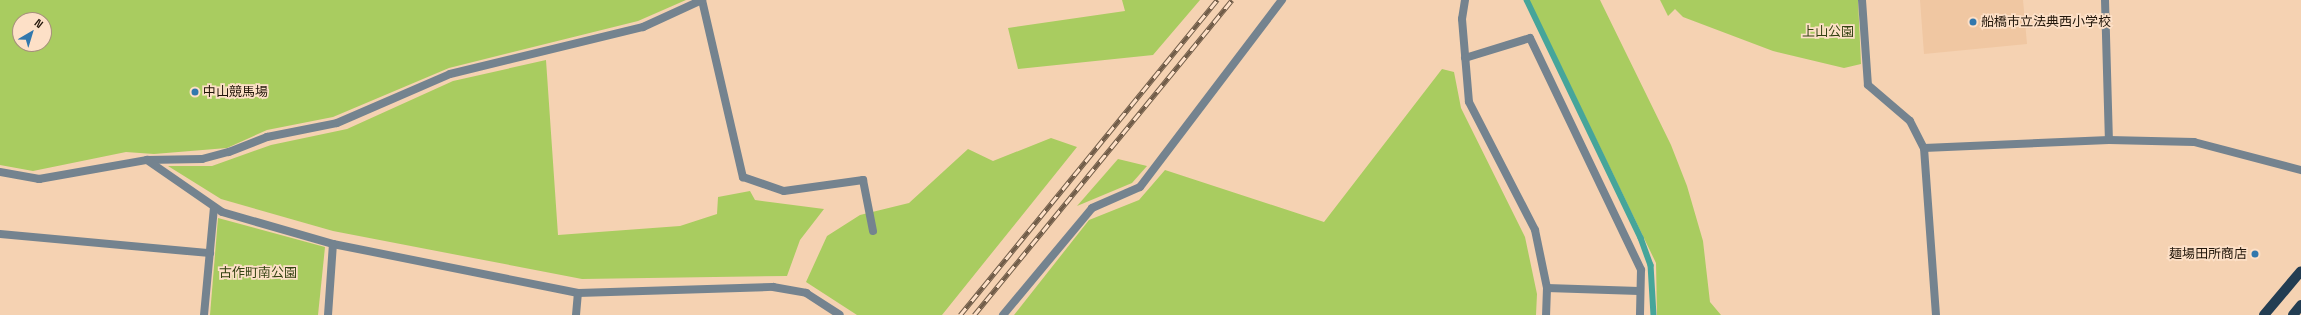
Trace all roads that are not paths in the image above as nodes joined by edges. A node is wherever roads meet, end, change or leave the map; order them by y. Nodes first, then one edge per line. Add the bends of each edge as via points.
1 (702, 0) edge
2 (1282, 0) edge
3 (1465, 0) edge
4 (1862, 0) edge
5 (2105, 0) edge
6 (1465, 58) junction
7 (2109, 140) junction
8 (1924, 148) junction
9 (147, 160) junction
10 (2301, 170) edge
11 (0, 172) edge
12 (214, 207) junction
13 (873, 231) dead end
14 (0, 234) edge
15 (333, 244) junction
16 (210, 253) junction
17 (2301, 270) edge
18 (1547, 288) junction
19 (1639, 291) junction
20 (578, 293) junction
21 (2301, 305) edge
22 (204, 315) edge
23 (328, 315) edge
24 (576, 315) edge
25 (840, 315) edge
26 (1003, 315) edge
27 (1546, 315) edge
28 (1640, 315) edge
29 (1936, 315) edge
30 (2264, 315) edge
31 (2293, 315) edge

1 - 9 street via 642,27 450,74 337,123 267,137 229,152 202,158
1 - 13 street via 743,177 784,191 862,180
2 - 26 street via 1140,187 1092,208
3 - 6 street via 1462,19
4 - 8 street via 1868,85 1910,121
5 - 7 street
6 - 18 street via 1469,102 1535,230
6 - 19 street via 1530,38 1642,270
7 - 8 street
7 - 10 street via 2194,142
8 - 29 street
9 - 11 street via 40,178
9 - 12 street
12 - 15 street via 222,212
12 - 16 street
14 - 16 street
15 - 20 street via 466,268
15 - 23 street
16 - 22 street
17 - 30 main road
18 - 19 street
18 - 27 street
19 - 28 street
20 - 24 street
20 - 25 street via 773,287 806,293
21 - 31 main road

